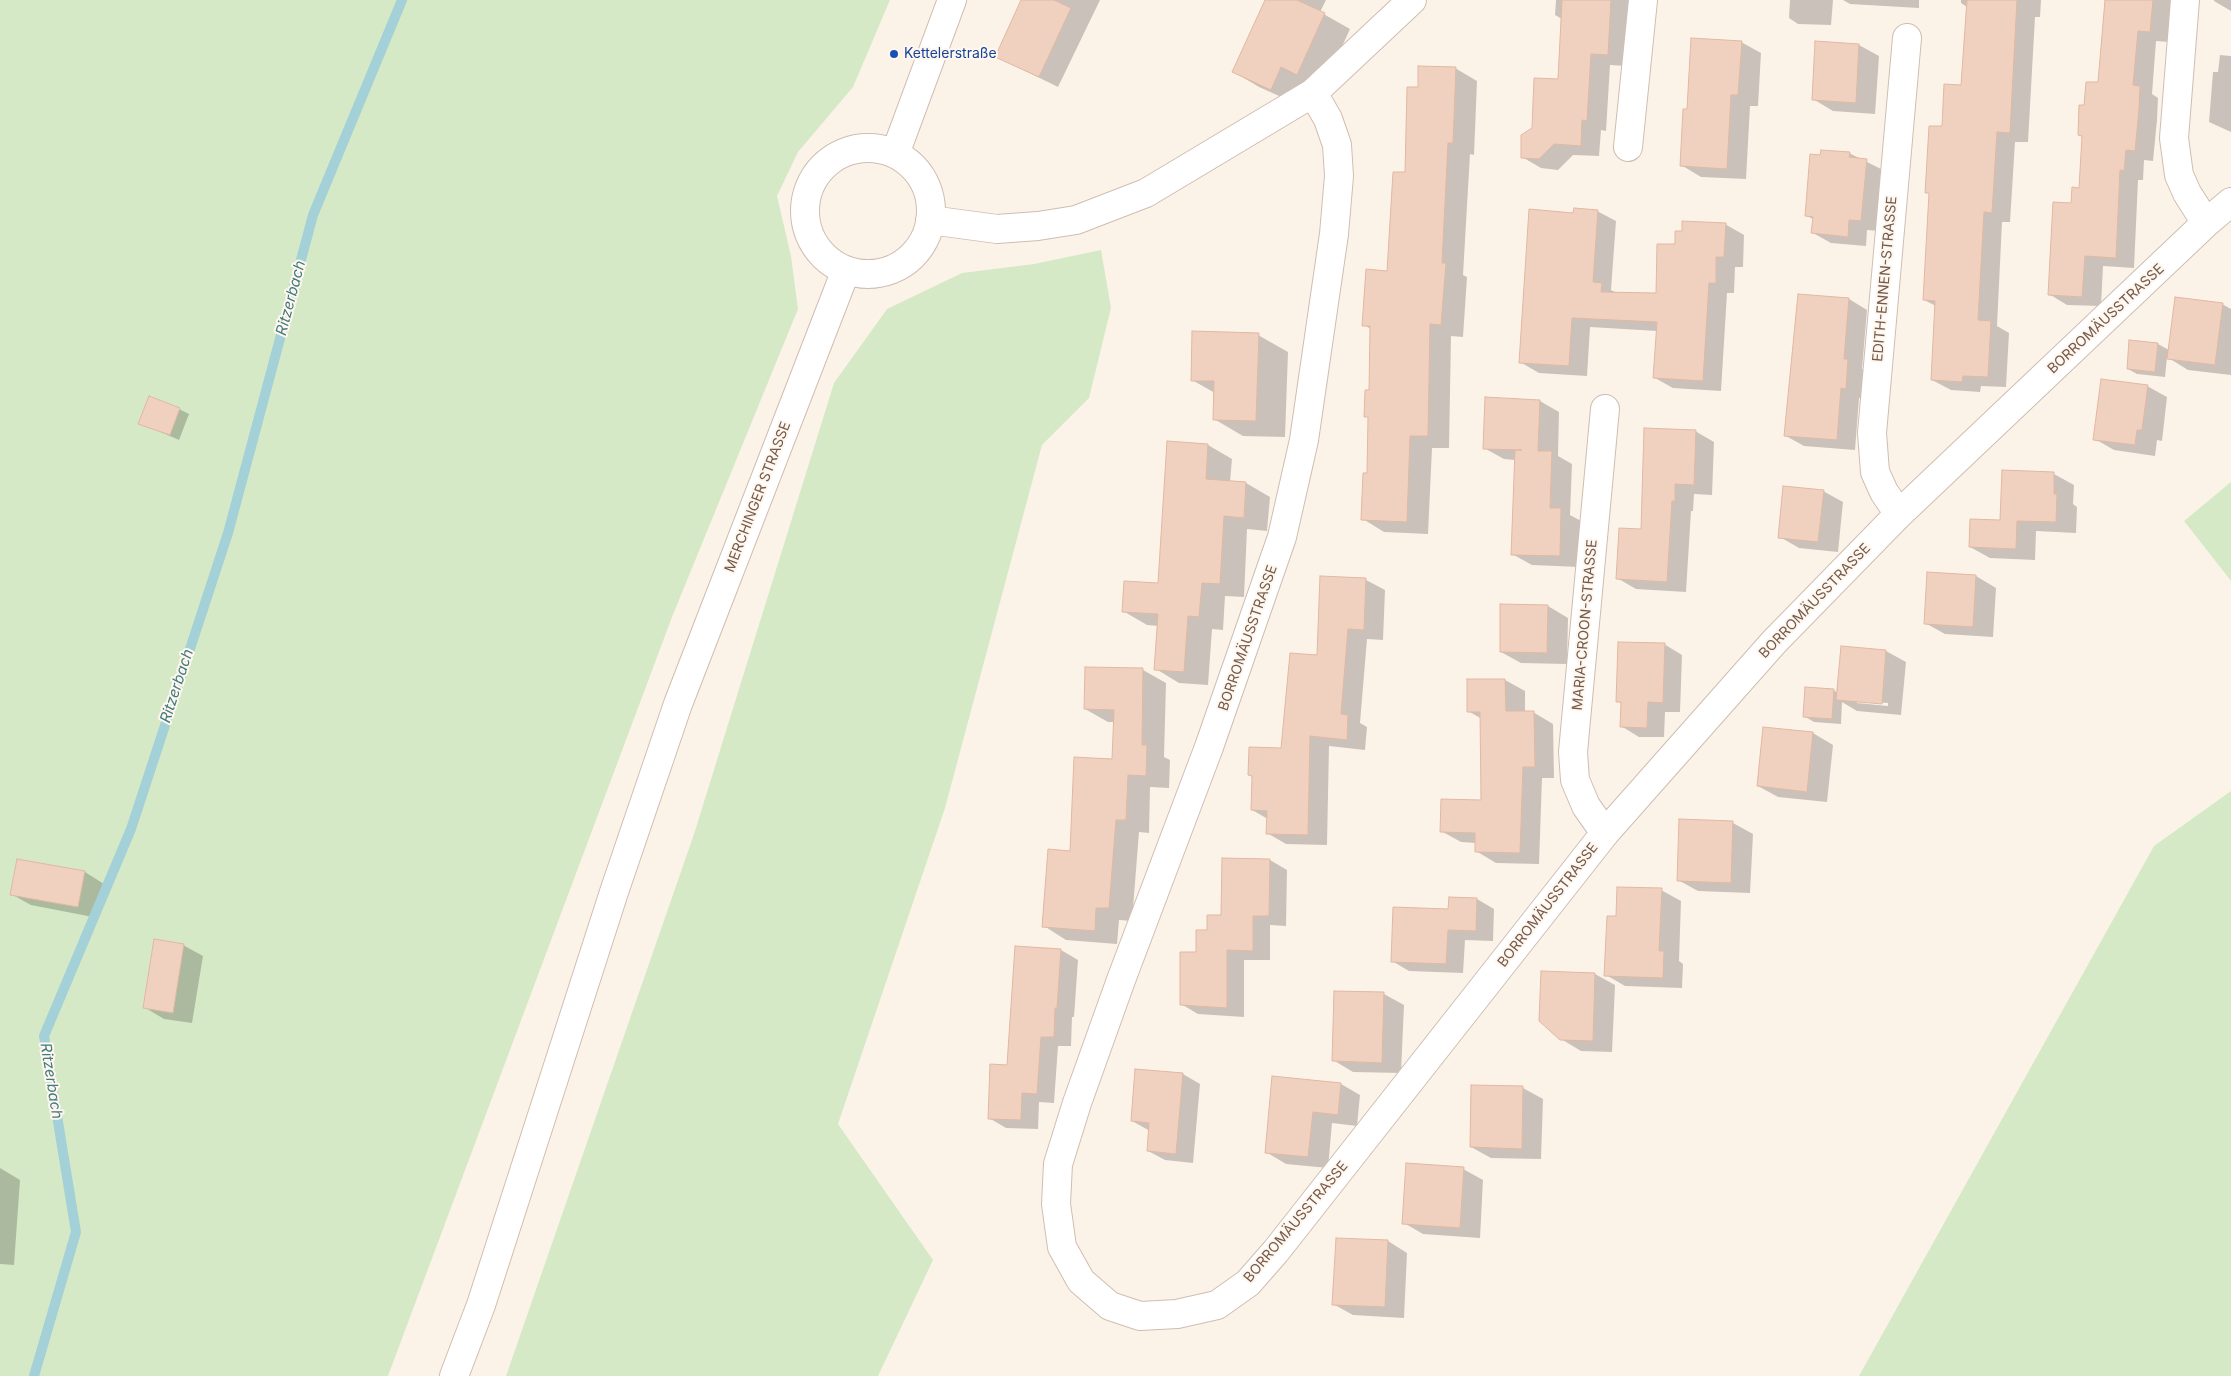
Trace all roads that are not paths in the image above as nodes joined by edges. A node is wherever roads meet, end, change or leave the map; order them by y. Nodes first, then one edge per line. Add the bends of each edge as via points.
1 (952, 0) edge
2 (1412, 0) edge
3 (1643, 0) edge
4 (2184, 0) edge
5 (1907, 38) dead end
6 (1313, 92) junction
7 (1628, 147) dead end
8 (895, 154) junction
9 (2231, 202) edge
10 (930, 220) junction
11 (2206, 223) junction
12 (846, 270) junction
13 (1605, 409) dead end
14 (1899, 514) junction
15 (1605, 833) junction
16 (454, 1376) edge

1 - 8 street
2 - 6 street
3 - 7 street
4 - 11 street via 2174,138 2179,175 2186,194
5 - 14 street, EDITH-ENNEN-STRASSE via 1872,433 1875,472
6 - 10 street via 1146,193 1076,220 997,229
6 - 15 street, BORROMÄUSSTRASSE via 1328,119 1337,145 1339,176 1334,234 1304,440 1282,537 1264,593 1121,980 1058,1164 1056,1204 1062,1247 1081,1281 1110,1306 1140,1316 1177,1314 1217,1305 1248,1283 1288,1237
8 - 10 street via 912,165 923,181 930,200
8 - 12 street via 876,148 856,148 820,168 810,186 805,206 806,226 828,260
9 - 11 street, BORROMÄUSSTRASSE
10 - 12 street via 925,238 900,265 883,272 864,274
11 - 14 street, BORROMÄUSSTRASSE
12 - 16 street, MERCHINGER STRASSE via 672,725 614,892 481,1305
13 - 15 street, MARIA-CROON-STRASSE via 1573,752 1575,780 1586,806
14 - 15 street, BORROMÄUSSTRASSE via 1774,642

